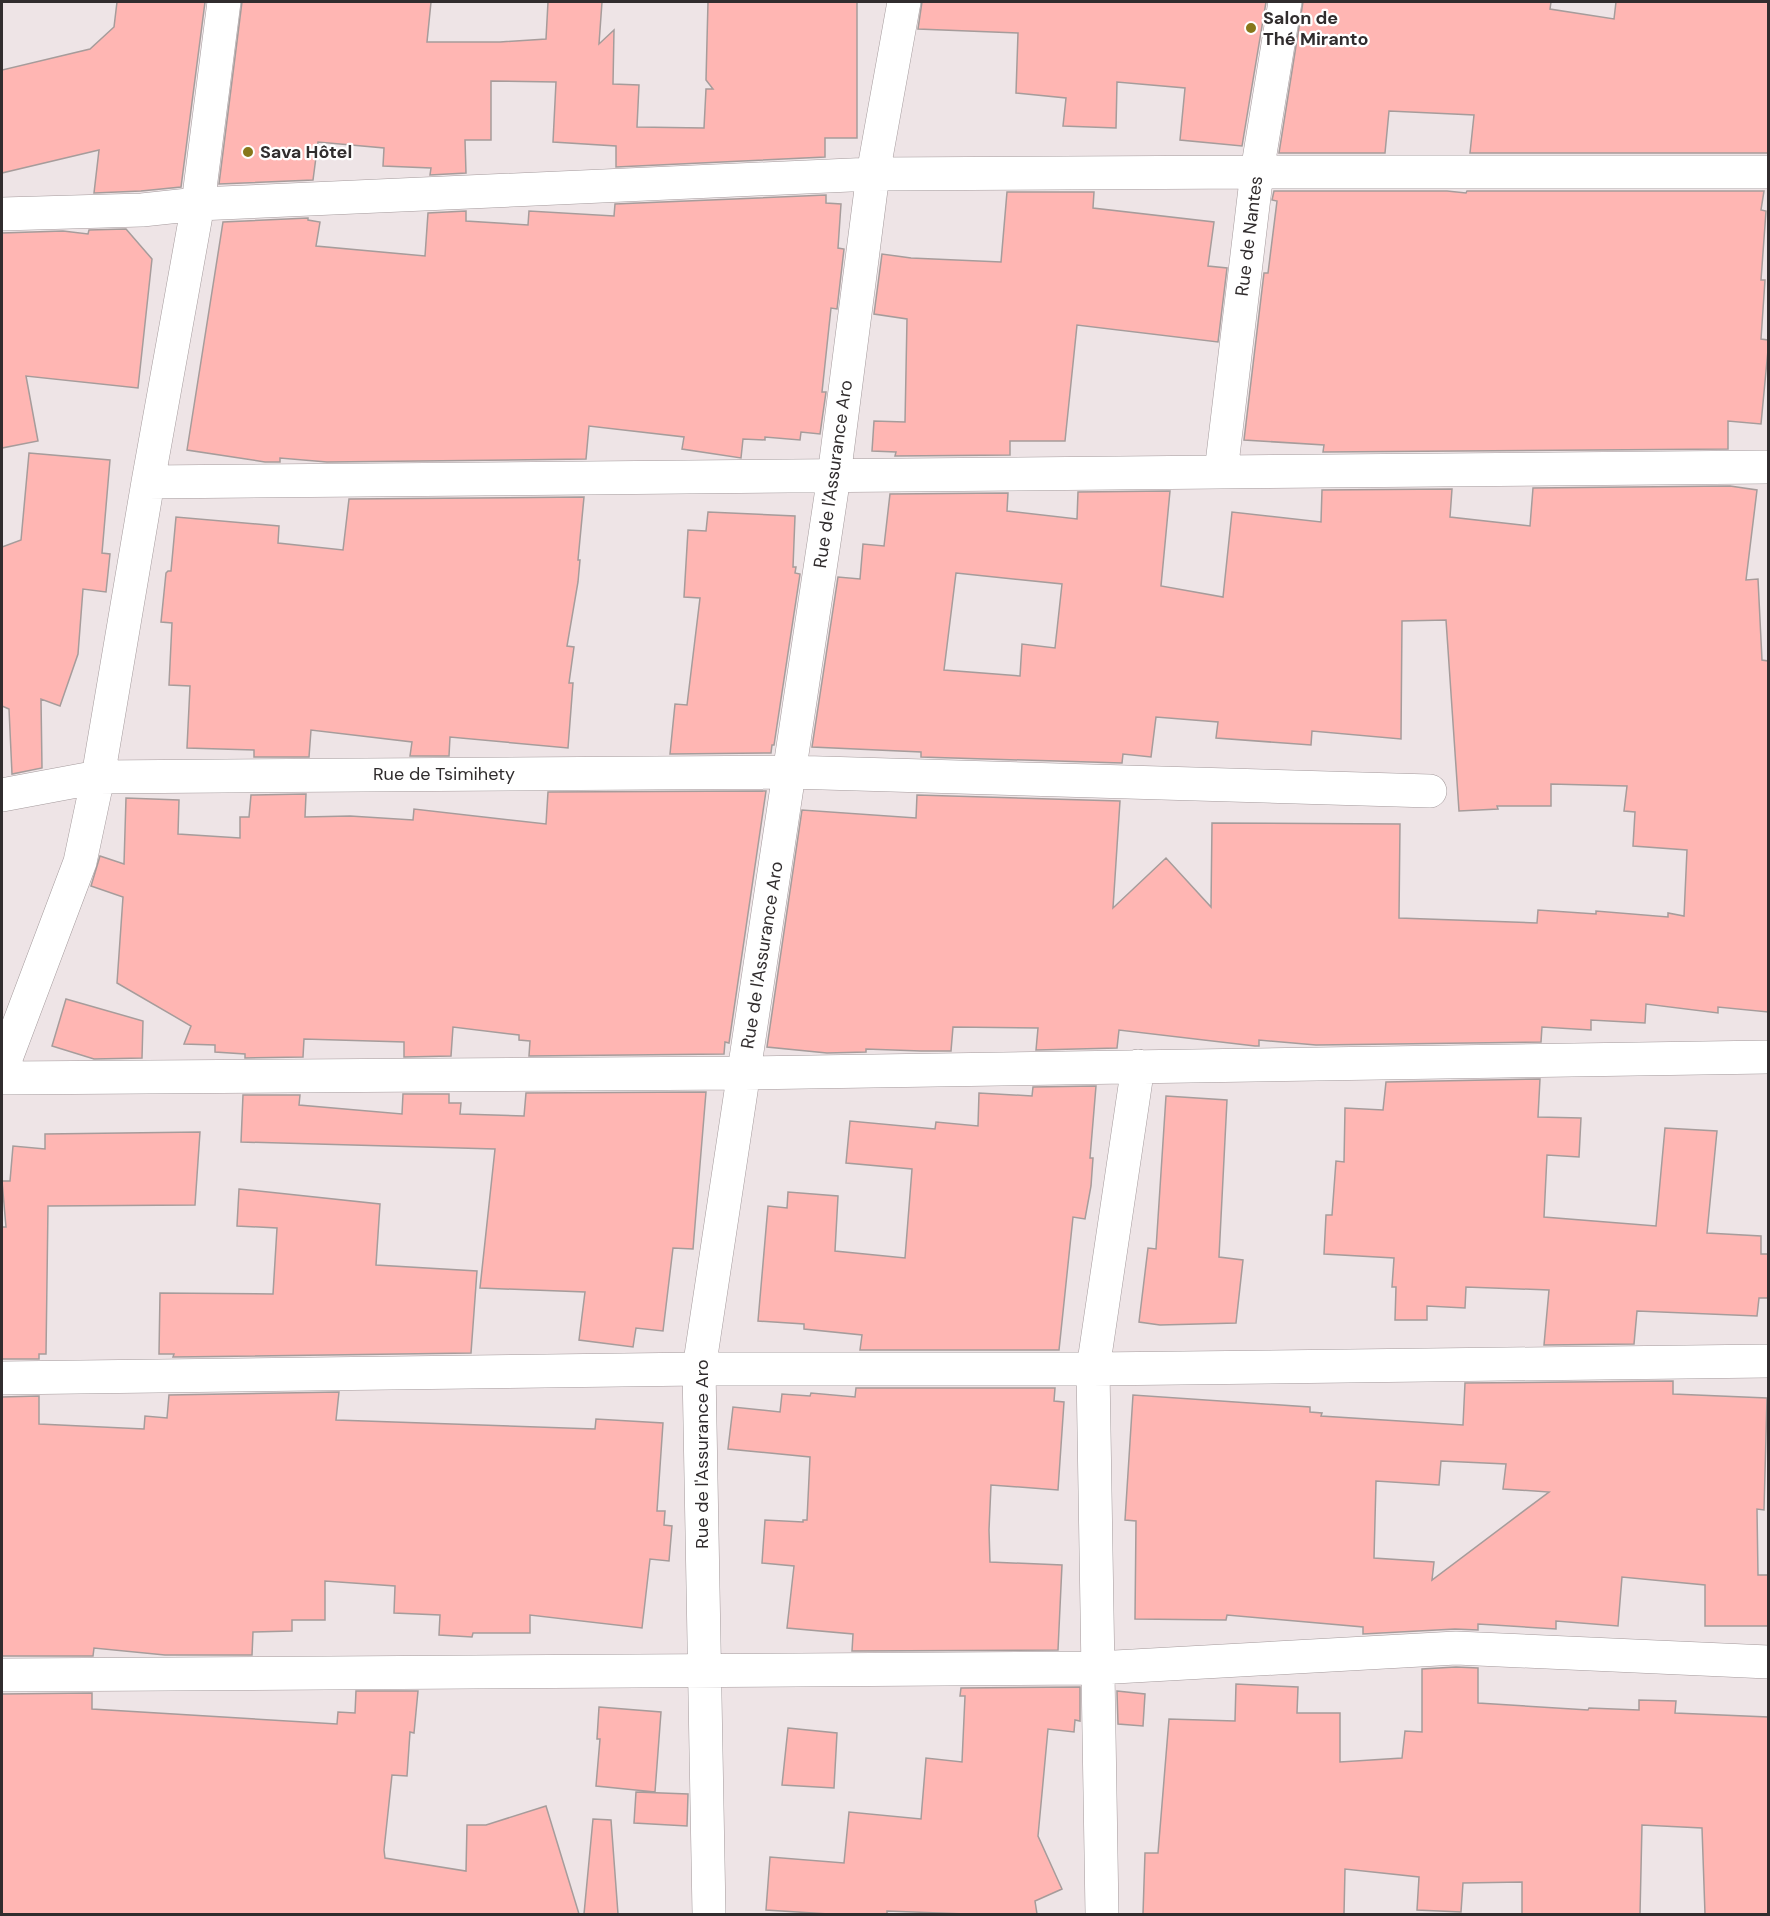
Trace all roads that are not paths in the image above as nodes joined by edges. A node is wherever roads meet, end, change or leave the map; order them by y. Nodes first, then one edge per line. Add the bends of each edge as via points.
1 (224, 2) edge
2 (904, 2) edge
3 (1285, 2) edge
4 (1257, 172) junction
5 (1768, 172) edge
6 (873, 174) junction
7 (198, 204) junction
8 (2, 214) edge
9 (1768, 467) edge
10 (1221, 472) junction
11 (834, 476) junction
12 (148, 482) junction
13 (789, 772) junction
14 (98, 777) junction
15 (1430, 790) dead end
16 (2, 795) edge
17 (1768, 1057) edge
18 (1138, 1066) junction
19 (2, 1069) edge
20 (744, 1073) junction
21 (2, 1078) edge
22 (1768, 1361) edge
23 (699, 1369) junction
24 (1093, 1369) junction
25 (2, 1378) edge
26 (1768, 1662) edge
27 (1097, 1668) junction
28 (704, 1671) junction
29 (2, 1675) edge
30 (709, 1914) edge
31 (1102, 1914) edge

1 - 7 street
2 - 6 street, Rue de l'Assurance Aro
3 - 4 street, Rue de Nantes
4 - 5 street
4 - 6 street
4 - 10 street, Rue de Nantes
6 - 7 street
6 - 11 street, Rue de l'Assurance Aro
7 - 8 street via 142,210
7 - 12 street
9 - 10 street
10 - 11 street
11 - 12 street
11 - 13 street, Rue de l'Assurance Aro
12 - 14 street
13 - 14 street, Rue de Tsimihety
13 - 15 street, Rue de Tsimihety
13 - 20 street, Rue de l'Assurance Aro
14 - 16 street, Rue de Tsimihety
14 - 19 street via 80,862
17 - 18 street
18 - 20 street
18 - 24 street
20 - 21 street
20 - 23 street, Rue de l'Assurance Aro
22 - 24 street
23 - 24 street
23 - 25 street
23 - 28 street, Rue de l'Assurance Aro
24 - 27 street
26 - 27 street via 1456,1648
27 - 28 street
27 - 31 street
28 - 29 street
28 - 30 street, Rue de l'Assurance Aro

